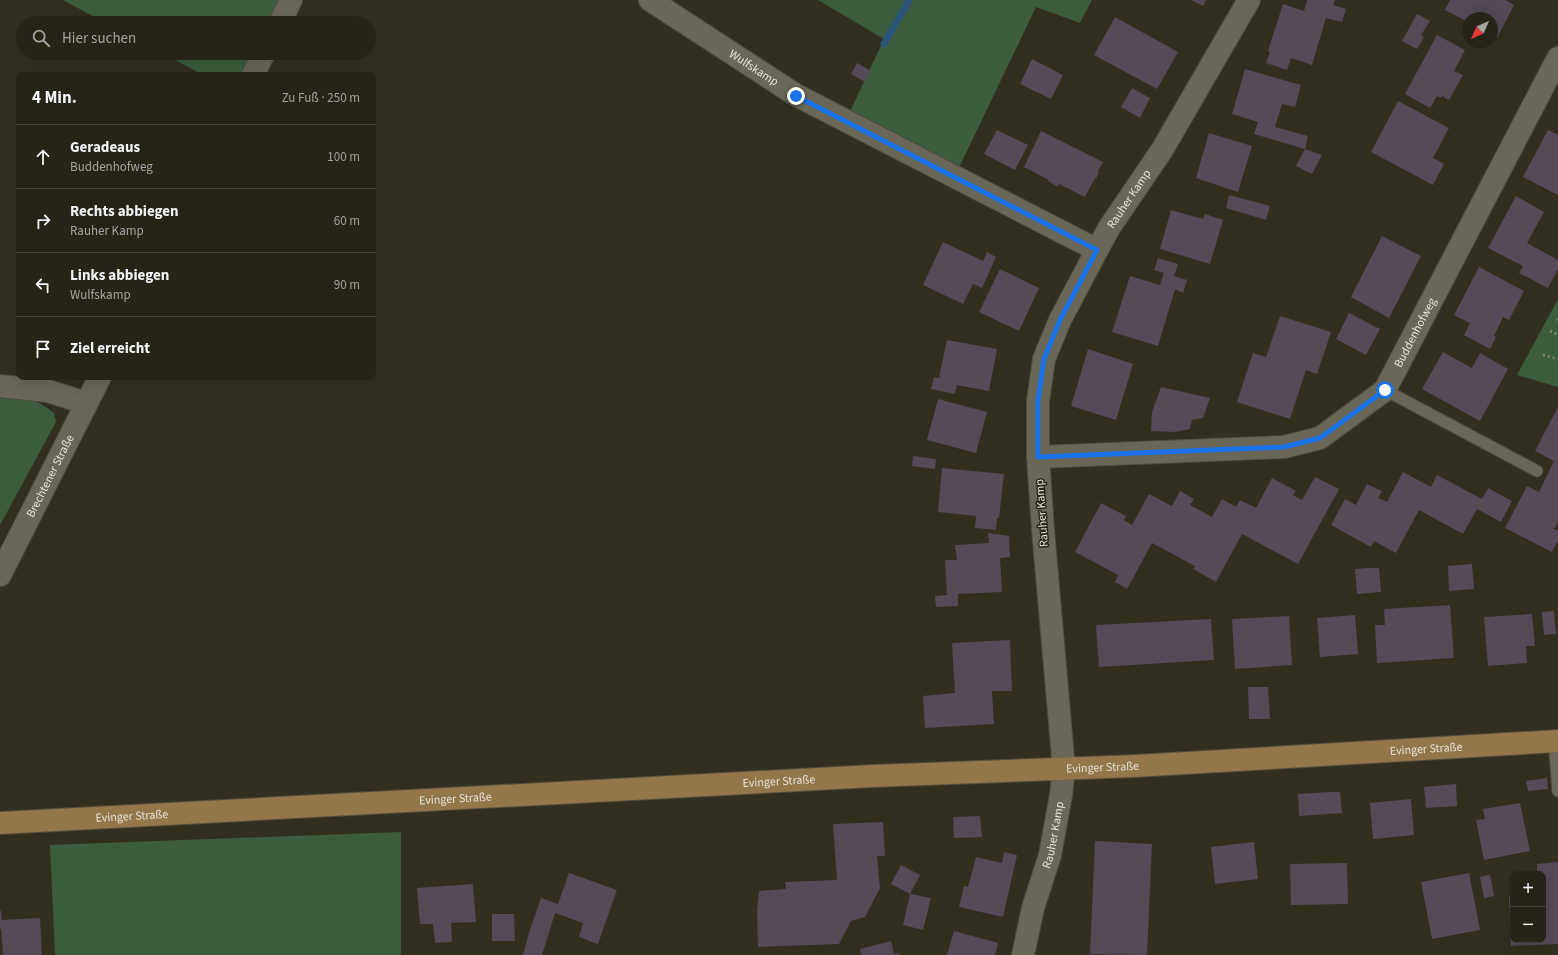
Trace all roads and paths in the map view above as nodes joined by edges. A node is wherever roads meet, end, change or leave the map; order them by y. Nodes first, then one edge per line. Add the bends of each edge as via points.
1 (291, 0) edge
2 (650, 0) edge
3 (1249, 0) edge
4 (283, 16) edge
5 (1558, 58) edge
6 (260, 60) edge
7 (254, 72) edge
8 (1097, 250) junction
9 (1550, 331) dead end
10 (1558, 335) edge
11 (1543, 355) dead end
12 (1558, 359) edge
13 (98, 380) edge
14 (0, 386) edge
15 (1385, 390) junction
16 (86, 403) junction
17 (1038, 457) junction
18 (1537, 471) dead end
19 (0, 575) edge
20 (1556, 741) edge
21 (1064, 769) junction
22 (1558, 791) edge
23 (0, 823) edge
24 (1023, 955) edge

1 - 4 street
2 - 8 street, Wulfskamp via 796,96
3 - 8 street, Rauher Kamp via 1162,150
5 - 15 street, Buddenhofweg
6 - 7 street
8 - 17 street, Rauher Kamp via 1060,320 1044,359 1038,401
9 - 10 path
11 - 12 path
13 - 16 street, Brechtener Straße
14 - 16 street via 48,391
15 - 17 street, Buddenhofweg via 1320,438 1284,447
15 - 18 lane
16 - 19 street, Brechtener Straße
17 - 21 street, Rauher Kamp
20 - 21 main road, Evinger Straße
20 - 22 lane
21 - 23 main road, Evinger Straße
21 - 24 street, Rauher Kamp via 1062,796 1050,855 1033,908

